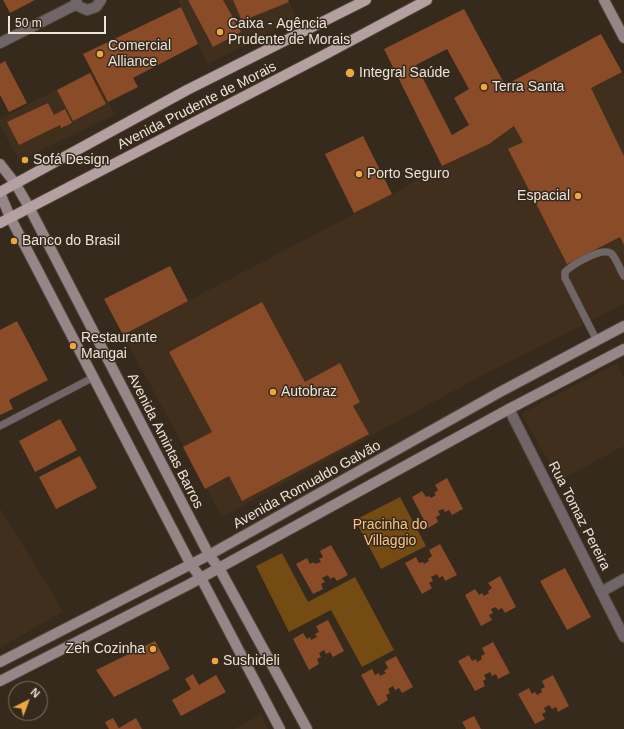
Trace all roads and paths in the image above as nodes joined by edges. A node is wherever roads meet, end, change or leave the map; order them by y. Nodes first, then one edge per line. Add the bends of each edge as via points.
1 (101, 0) edge
2 (366, 0) edge
3 (427, 0) edge
4 (604, 0) edge
5 (76, 2) edge
6 (624, 38) edge
7 (0, 43) edge
8 (0, 164) edge
9 (15, 183) junction
10 (0, 192) edge
11 (29, 207) junction
12 (10, 217) junction
13 (0, 223) edge
14 (624, 276) edge
15 (624, 326) edge
16 (597, 341) junction
17 (623, 352) edge
18 (94, 377) junction
19 (509, 409) junction
20 (0, 426) edge
21 (209, 555) junction
22 (191, 565) junction
23 (219, 568) junction
24 (201, 578) junction
25 (624, 579) edge
26 (601, 592) junction
27 (624, 637) edge
28 (0, 662) edge
29 (0, 681) edge
30 (277, 728) edge
31 (307, 729) edge

1 - 5 street via 92,10 82,9
2 - 9 main road, Avenida Prudente de Morais via 187,90
3 - 11 main road, Avenida Prudente de Morais
4 - 6 main road
5 - 7 street
8 - 9 main road, Avenida Amintas Barros
9 - 10 main road, Avenida Prudente de Morais
9 - 11 main road, Avenida Amintas Barros
10 - 12 main road
11 - 12 main road, Avenida Prudente de Morais
11 - 21 main road, Avenida Amintas Barros
12 - 13 main road, Avenida Prudente de Morais
12 - 18 main road
14 - 16 lane via 607,251 565,272 564,278
15 - 16 main road, Avenida Romualdo Galvão
16 - 21 main road, Avenida Romualdo Galvão via 500,392
17 - 19 main road
18 - 20 lane
18 - 22 main road
19 - 23 main road
19 - 26 street, Rua Tomaz Pereira
21 - 22 main road, Avenida Romualdo Galvão
21 - 23 main road, Avenida Amintas Barros
22 - 24 main road
22 - 28 main road, Avenida Romualdo Galvão
23 - 24 main road
23 - 31 main road, Avenida Amintas Barros
24 - 29 main road
24 - 30 main road
25 - 26 street
26 - 27 street, Rua Tomaz Pereira

